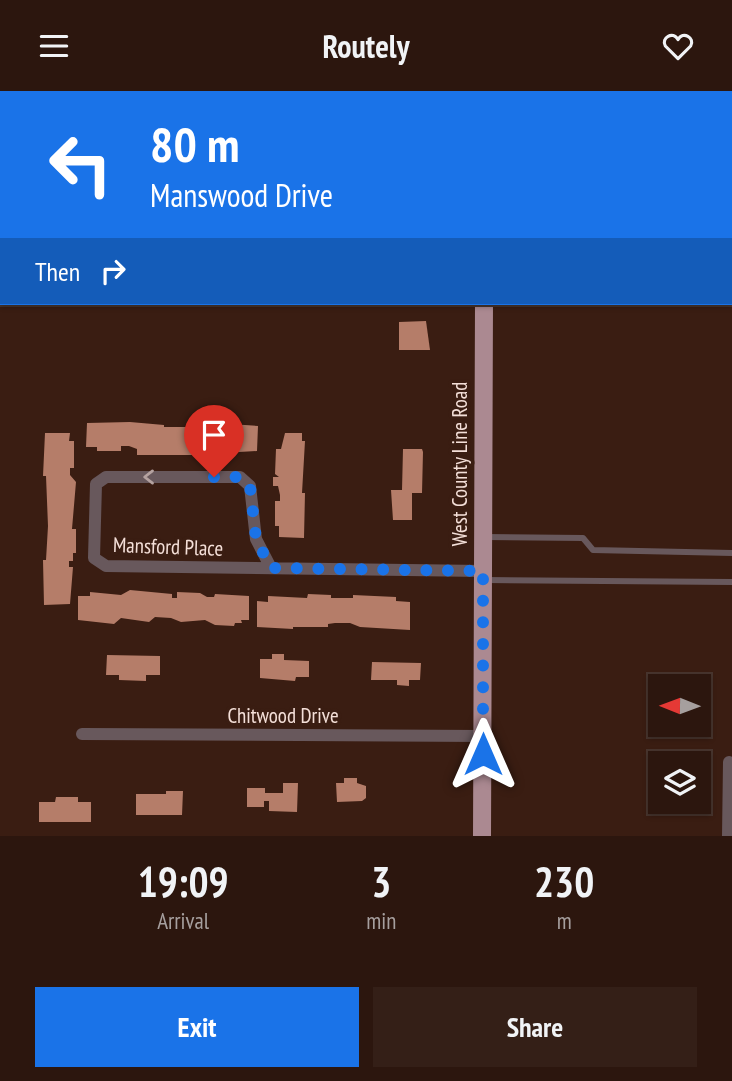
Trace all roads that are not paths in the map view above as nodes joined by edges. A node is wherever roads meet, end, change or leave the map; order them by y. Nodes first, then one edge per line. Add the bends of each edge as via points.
1 (484, 305) edge
2 (483, 537) junction
3 (732, 553) edge
4 (271, 568) junction
5 (483, 576) junction
6 (732, 582) edge
7 (82, 734) dead end
8 (483, 736) junction
9 (729, 762) dead end
10 (482, 836) edge
11 (727, 836) edge

1 - 2 main road, West County Line Road
2 - 3 lane via 583,538 593,551
2 - 5 main road, West County Line Road
4 -> 4 street, Mansford Place via 256,539 250,486 240,477 106,477 96,484 94,558 106,566
4 - 5 street
5 - 6 lane
5 - 8 main road, West County Line Road
7 - 8 street, Chitwood Drive
8 - 10 main road, West County Line Road
9 - 11 street

